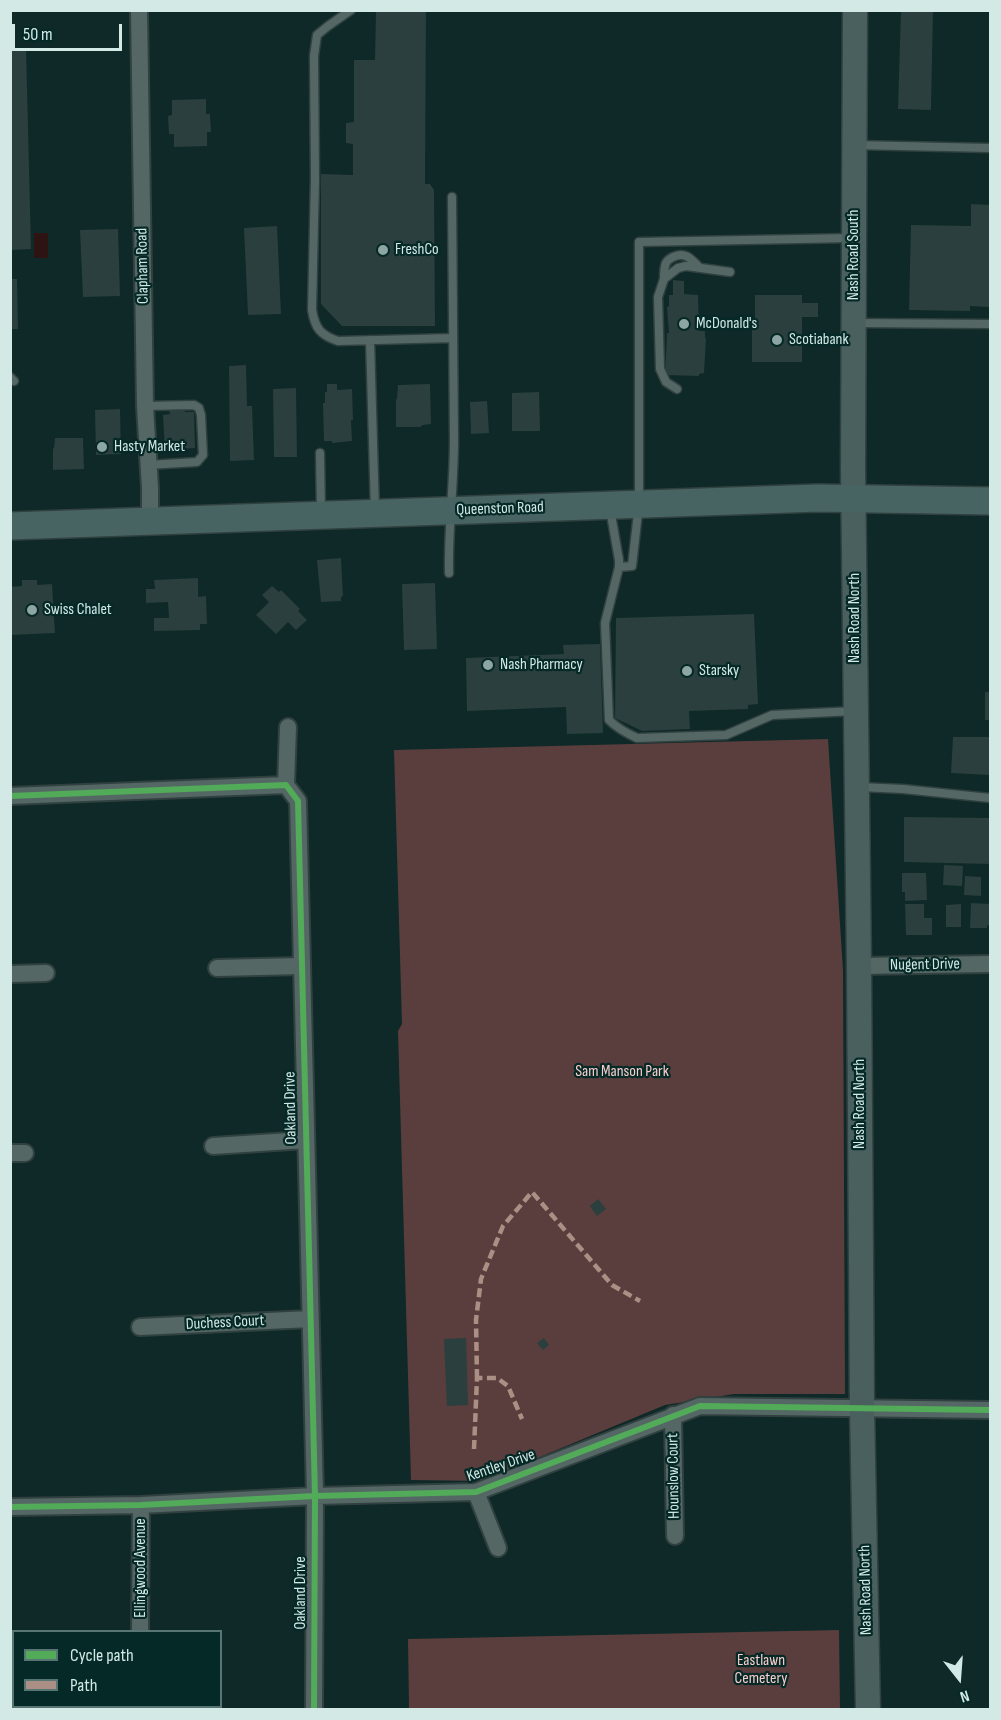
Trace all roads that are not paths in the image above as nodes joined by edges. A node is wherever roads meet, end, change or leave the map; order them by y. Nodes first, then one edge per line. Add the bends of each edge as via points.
1 (139, 10) edge
2 (351, 10) edge
3 (855, 10) edge
4 (855, 145) junction
5 (990, 148) edge
6 (452, 197) dead end
7 (854, 238) junction
8 (730, 272) dead end
9 (854, 323) junction
10 (990, 324) edge
11 (453, 338) junction
12 (370, 340) junction
13 (677, 389) dead end
14 (145, 406) junction
15 (320, 453) dead end
16 (148, 465) junction
17 (854, 499) junction
18 (990, 501) edge
19 (639, 504) junction
20 (609, 506) junction
21 (452, 510) junction
22 (375, 514) junction
23 (321, 515) junction
24 (150, 522) junction
25 (10, 526) edge
26 (619, 567) junction
27 (449, 573) dead end
28 (856, 711) junction
29 (288, 727) dead end
30 (286, 784) junction
31 (857, 787) junction
32 (10, 796) edge
33 (990, 798) edge
34 (990, 964) edge
35 (302, 966) junction
36 (859, 966) junction
37 (217, 968) dead end
38 (46, 973) dead end
39 (10, 974) edge
40 (306, 1140) junction
41 (213, 1146) dead end
42 (310, 1319) junction
43 (140, 1327) dead end
44 (862, 1409) junction
45 (990, 1410) edge
46 (673, 1415) junction
47 (476, 1492) junction
48 (315, 1497) junction
49 (141, 1505) junction
50 (10, 1507) edge
51 (675, 1536) dead end
52 (498, 1548) dead end
53 (140, 1630) edge
54 (314, 1710) edge
55 (868, 1710) edge

1 - 14 street, Clapham Road
2 - 12 lane via 317,35 314,56 312,310 314,322 327,337 338,341
3 - 4 main road, Nash Road South
4 - 5 lane
4 - 7 main road, Nash Road South
6 - 11 lane
7 - 9 main road, Nash Road South
7 - 19 lane via 639,242
8 - 13 lane via 699,267 683,254 665,264 658,297 660,369 666,382
9 - 10 lane
9 - 17 main road, Nash Road South
11 - 12 lane
11 - 21 lane
12 - 22 lane
14 - 16 street, Clapham Road
14 - 16 lane via 194,405 201,415 202,455 197,462
15 - 23 lane
16 - 24 street, Clapham Road
17 - 18 main road, Queenston Road
17 - 19 main road, Queenston Road
17 - 28 main road, Nash Road North
19 - 20 main road, Queenston Road
19 - 26 lane via 632,566
20 - 21 main road, Queenston Road
20 - 26 lane
21 - 22 main road, Queenston Road
21 - 27 lane
22 - 23 main road, Queenston Road
23 - 24 main road, Queenston Road
24 - 25 main road, Queenston Road
26 - 28 lane via 605,623 609,720 626,733 637,738 726,735 772,715
28 - 31 main road, Nash Road North
29 - 30 street, Oakland Drive
30 - 32 street
30 - 35 street, Oakland Drive via 298,801
31 - 33 lane
31 - 36 main road, Nash Road North
34 - 36 street, Nugent Drive
35 - 37 street
35 - 40 street, Oakland Drive
36 - 44 main road, Nash Road North
38 - 39 street
40 - 41 street
40 - 42 street, Oakland Drive
42 - 43 street, Duchess Court
42 - 48 street, Oakland Drive
44 - 45 street, Kentley Drive
44 - 46 street, Kentley Drive via 700,1406
44 - 55 main road, Nash Road North
46 - 47 street, Kentley Drive
46 - 51 street, Hounslow Court
47 - 48 street, Kentley Drive
47 - 52 street
48 - 49 street, Kentley Drive
48 - 54 street, Oakland Drive
49 - 50 street, Kentley Drive
49 - 53 street, Ellingwood Avenue

